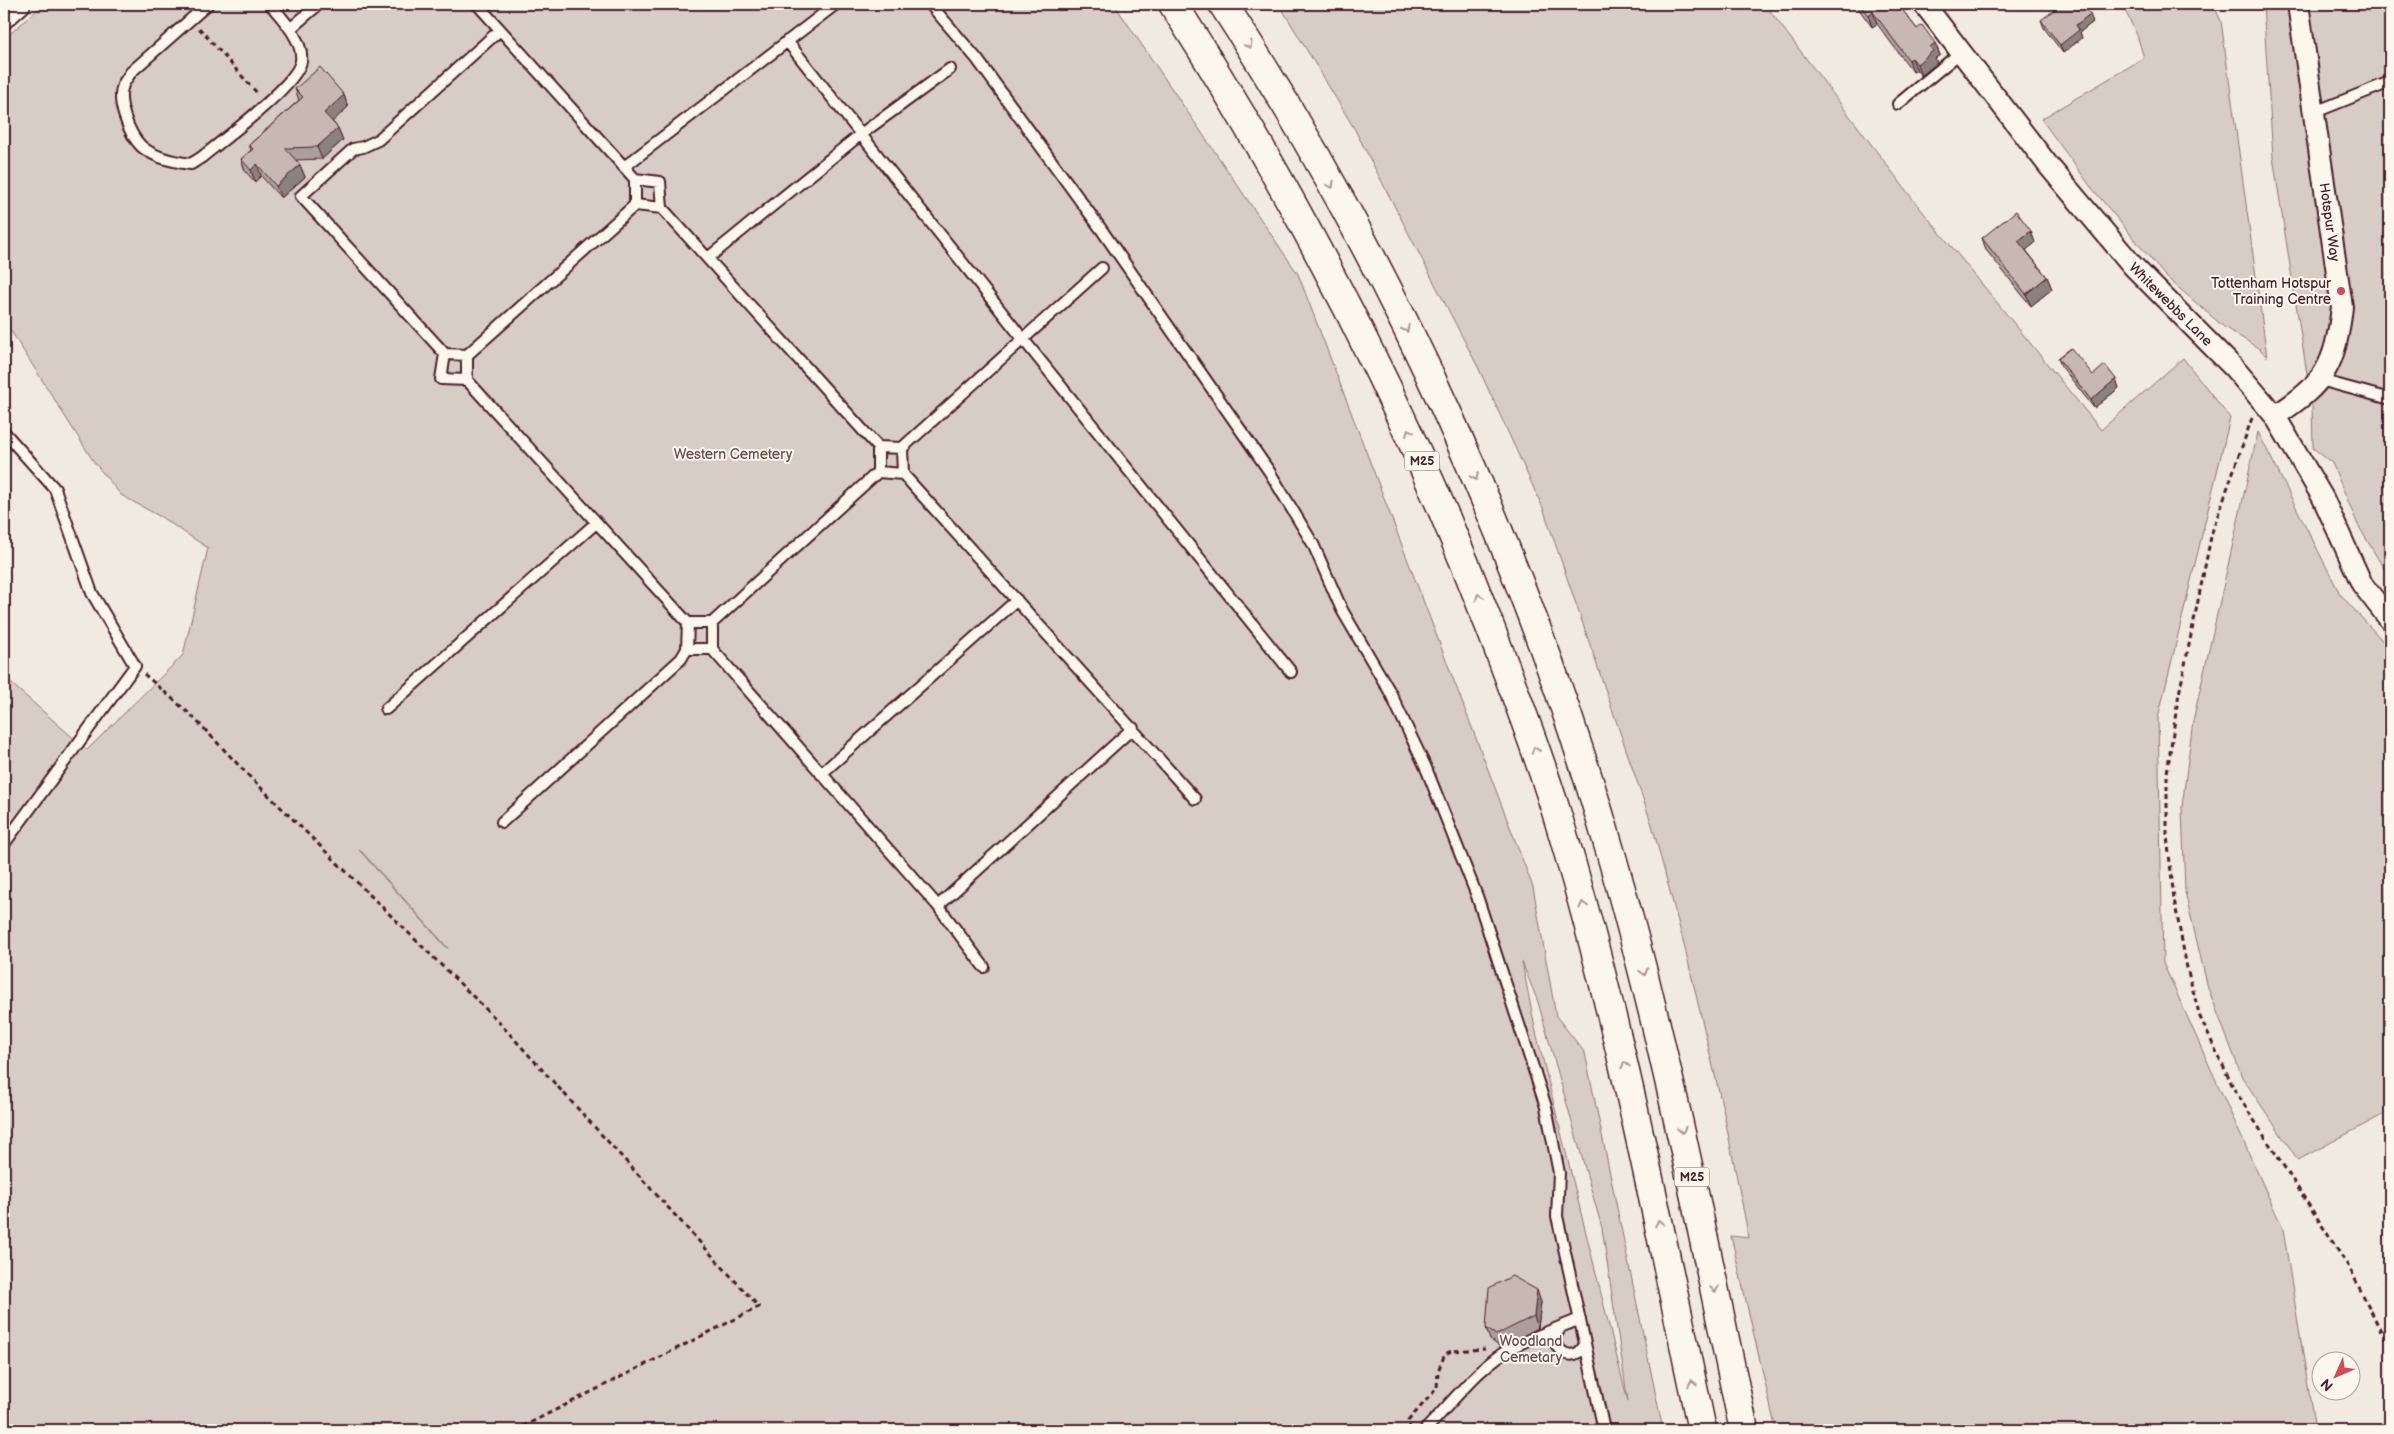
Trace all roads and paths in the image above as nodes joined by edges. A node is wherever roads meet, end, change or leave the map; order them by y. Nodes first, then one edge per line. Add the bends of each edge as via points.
1 (20, 4) edge
2 (208, 4) edge
3 (270, 4) edge
4 (319, 4) edge
5 (477, 4) edge
6 (836, 4) edge
7 (930, 4) edge
8 (1173, 4) edge
9 (1223, 4) edge
10 (1924, 4) edge
11 (2298, 4) edge
12 (4, 18) edge
13 (190, 19) junction
14 (290, 29) junction
15 (500, 30) junction
16 (787, 41) junction
17 (1962, 52) junction
18 (950, 69) dead end
19 (2390, 82) edge
20 (266, 103) junction
21 (1898, 104) dead end
22 (2315, 112) junction
23 (861, 134) junction
24 (624, 167) junction
25 (635, 179) junction
26 (635, 205) junction
27 (662, 208) junction
28 (708, 258) junction
29 (1102, 268) dead end
30 (1023, 339) junction
31 (445, 354) junction
32 (467, 355) junction
33 (467, 380) junction
34 (2320, 380) junction
35 (2260, 397) junction
36 (2390, 400) edge
37 (2275, 416) junction
38 (4, 432) edge
39 (878, 447) junction
40 (902, 448) junction
41 (878, 472) junction
42 (903, 474) junction
43 (596, 522) junction
44 (1018, 600) junction
45 (2390, 620) edge
46 (712, 622) junction
47 (688, 623) junction
48 (687, 649) junction
49 (712, 649) junction
50 (135, 666) junction
51 (1291, 672) dead end
52 (386, 709) dead end
53 (1133, 728) junction
54 (822, 774) junction
55 (1195, 799) dead end
56 (502, 822) dead end
57 (4, 844) edge
58 (938, 906) junction
59 (984, 967) dead end
60 (1580, 1319) junction
61 (1561, 1327) junction
62 (1585, 1344) junction
63 (2390, 1349) edge
64 (1502, 1355) junction
65 (516, 1430) edge
66 (1409, 1430) edge
67 (1425, 1430) edge
68 (1604, 1430) edge
69 (1702, 1430) edge
70 (1744, 1430) edge

1 - 12 street
2 - 13 lane
3 - 14 lane
4 - 14 lane
5 - 15 lane
6 - 16 lane
7 - 60 lane via 977,59 1090,213 1270,471 1313,544 1342,610 1390,692 1426,768 1477,896 1546,1107 1559,1173 1557,1216
69 -> 8 highway, M25 via 1613,1016 1557,813 1503,660 1446,516 1363,336 1278,176
9 -> 70 highway, M25 via 1312,150 1418,354 1481,492 1538,635 1588,778 1651,999
10 - 17 street, Whitewebbs Lane
11 - 22 street, Hotspur Way
13 - 20 path
13 - 20 lane via 131,72 122,86 122,106 129,130 141,147 158,156 191,164
14 - 20 lane via 302,60 297,72
15 - 24 lane
15 - 31 lane via 378,140 353,149 300,196
16 - 23 lane
16 - 24 lane
17 - 21 lane
17 - 35 street, Whitewebbs Lane via 2048,165 2133,266
18 - 23 lane
19 - 22 lane
22 - 34 street, Hotspur Way via 2342,307 2338,334
23 - 28 lane
23 - 30 lane
24 - 25 lane
25 - 26 lane
25 - 27 lane via 660,182
26 - 27 lane
26 - 32 lane
27 - 28 lane
28 - 39 lane
29 - 30 lane
30 - 40 lane
30 - 51 lane
31 - 32 lane
31 - 33 lane via 441,379
32 - 33 lane
33 - 43 lane
34 - 36 lane
34 - 37 street, Hotspur Way via 2300,400
35 - 37 street, Whitewebbs Lane
35 - 63 path via 2212,532 2178,699 2167,773 2167,836 2174,899 2200,1017 2234,1089 2350,1269
37 - 45 street, Whitewebbs Lane via 2323,498 2362,584
38 - 50 lane via 55,489 92,593
39 - 40 lane
39 - 41 lane
40 - 42 lane
41 - 42 lane
41 - 46 lane
42 - 44 lane
43 - 47 lane
43 - 52 lane
44 - 53 lane
44 - 54 lane
46 - 47 lane
46 - 49 lane
47 - 48 lane
48 - 49 lane
48 - 56 lane via 681,659
49 - 54 lane
50 - 57 lane
50 - 65 path via 191,715 495,1018 759,1307
53 - 55 lane
53 - 58 lane
54 - 58 lane
58 - 59 lane
60 - 61 lane
60 - 62 lane
61 - 62 lane via 1555,1342 1561,1352 1572,1356 1578,1354
61 - 64 lane via 1515,1346
62 - 68 lane
64 - 66 path via 1491,1349 1445,1354 1438,1371 1437,1388 1408,1421
64 - 67 lane

